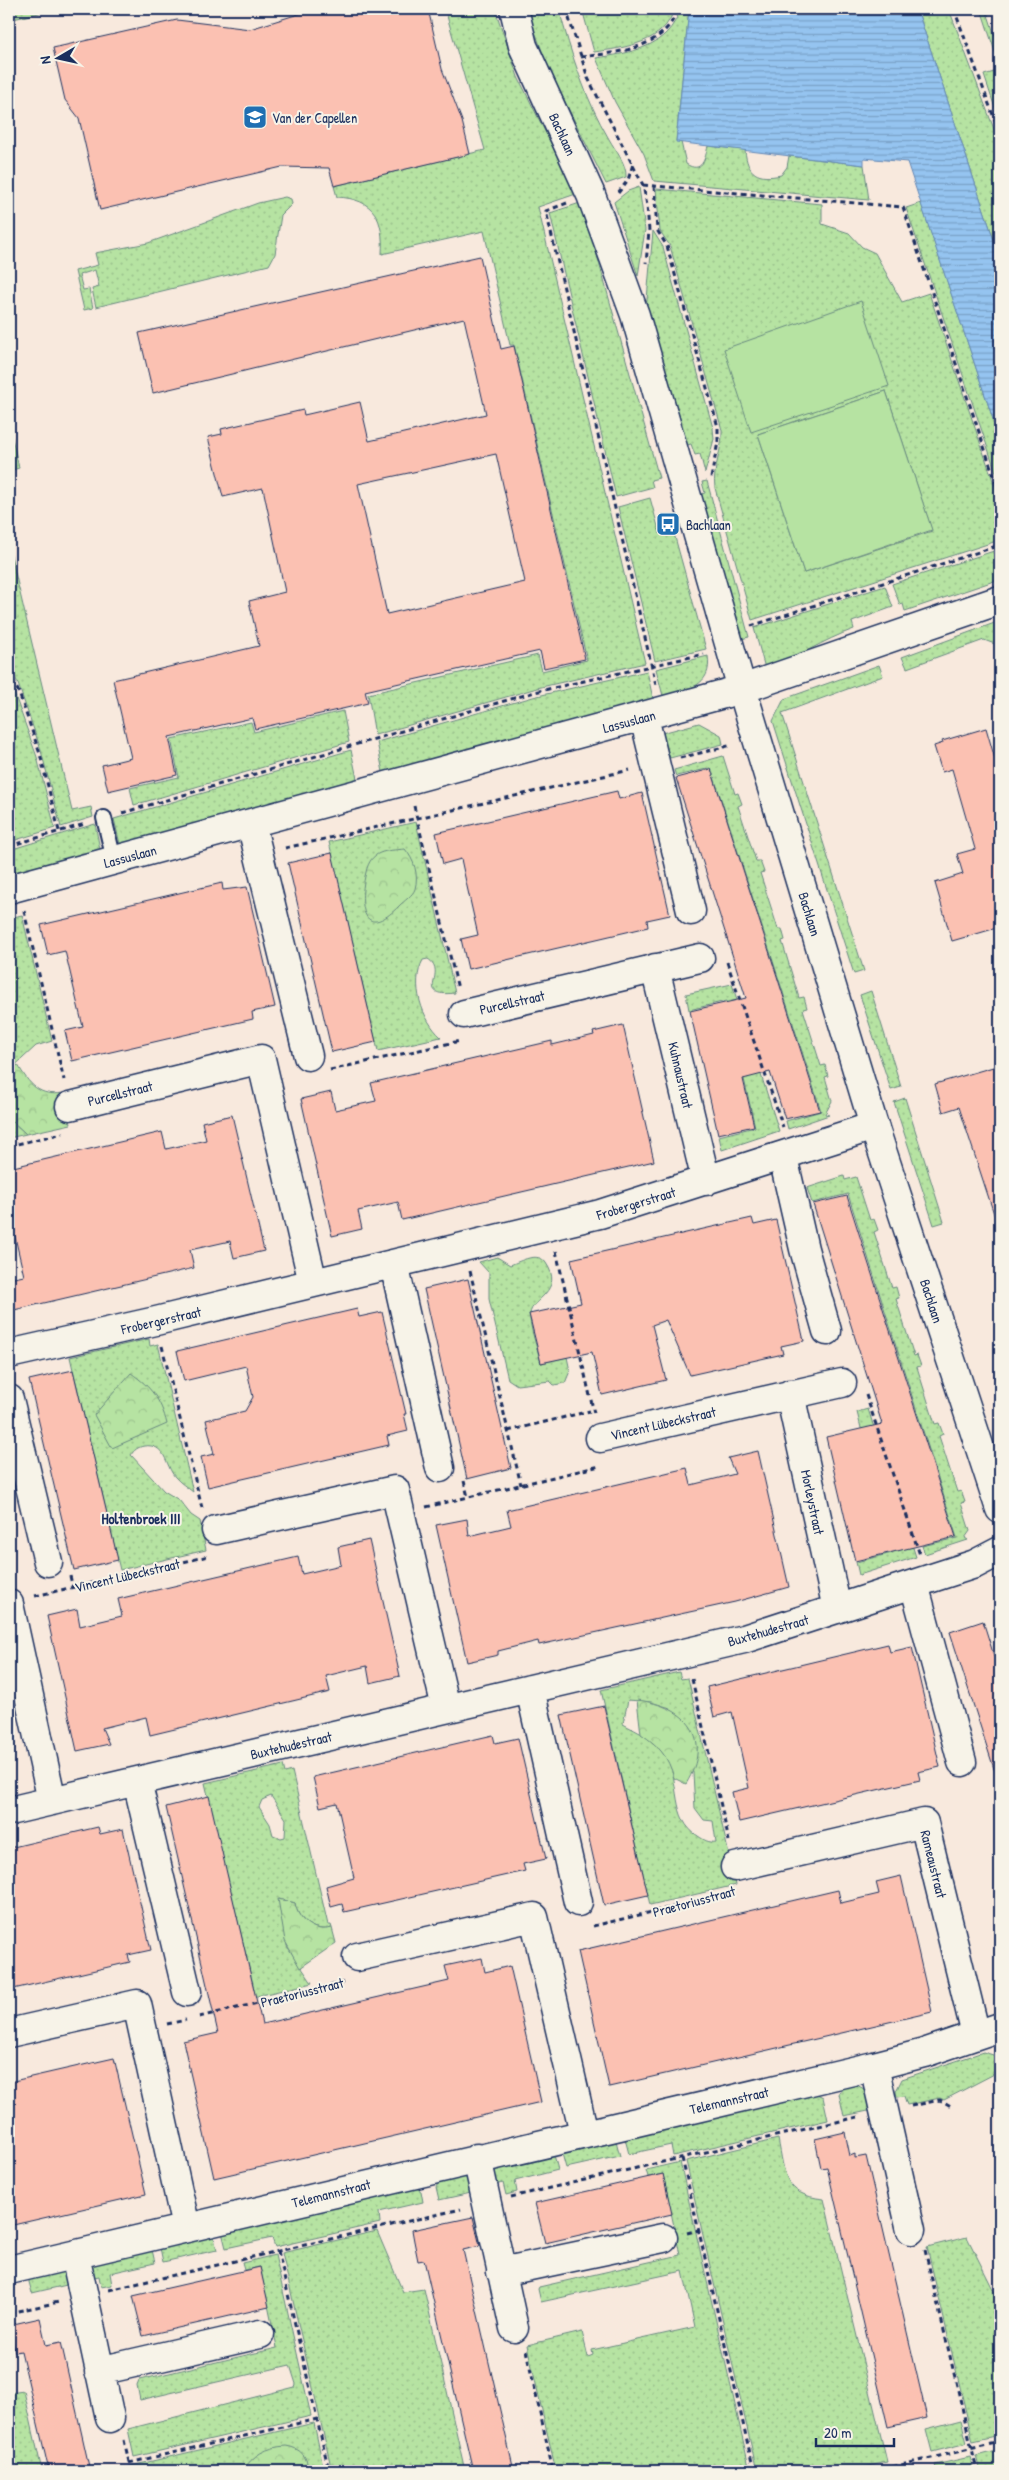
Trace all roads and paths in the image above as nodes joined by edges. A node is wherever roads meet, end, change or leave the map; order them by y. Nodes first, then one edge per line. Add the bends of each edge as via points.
1 (514, 9) edge
2 (566, 9) edge
3 (678, 9) edge
4 (954, 9) edge
5 (581, 57) junction
6 (1000, 134) edge
7 (643, 185) junction
8 (654, 186) junction
9 (591, 195) junction
10 (646, 268) dead end
11 (710, 483) dead end
12 (1000, 494) edge
13 (1000, 545) edge
14 (1000, 600) edge
15 (748, 617) dead end
16 (750, 626) junction
17 (741, 641) junction
18 (652, 666) junction
19 (9, 672) edge
20 (742, 690) junction
21 (653, 715) junction
22 (757, 739) junction
23 (655, 764) junction
24 (408, 781) junction
25 (104, 818) junction
26 (417, 818) junction
27 (251, 823) junction
28 (59, 831) junction
29 (9, 846) edge
30 (259, 855) junction
31 (114, 860) junction
32 (13, 888) edge
33 (691, 911) dead end
34 (700, 958) joint
35 (655, 968) junction
36 (464, 1014) junction
37 (315, 1064) joint
38 (70, 1106) junction
39 (874, 1126) junction
40 (9, 1146) edge
41 (788, 1155) junction
42 (706, 1181) junction
43 (550, 1226) junction
44 (464, 1247) junction
45 (394, 1264) junction
46 (313, 1283) junction
47 (156, 1321) junction
48 (827, 1331) dead end
49 (9, 1354) edge
50 (842, 1383) joint
51 (790, 1394) junction
52 (9, 1399) edge
53 (594, 1411) junction
54 (508, 1431) junction
55 (600, 1438) junction
56 (440, 1468) dead end
57 (521, 1485) junction
58 (398, 1502) junction
59 (1000, 1509) edge
60 (216, 1530) junction
61 (1000, 1551) edge
62 (48, 1562) dead end
63 (921, 1582) junction
64 (18, 1601) edge
65 (837, 1609) junction
66 (685, 1652) junction
67 (530, 1689) junction
68 (446, 1708) junction
69 (962, 1762) dead end
70 (137, 1781) junction
71 (52, 1801) junction
72 (9, 1811) edge
73 (735, 1867) junction
74 (578, 1902) dead end
75 (584, 1928) dead end
76 (357, 1957) joint
77 (187, 1992) dead end
78 (142, 2030) junction
79 (988, 2031) edge
80 (9, 2033) edge
81 (874, 2066) junction
82 (584, 2133) junction
83 (477, 2158) junction
84 (682, 2158) dead end
85 (186, 2228) junction
86 (911, 2230) joint
87 (664, 2238) dead end
88 (278, 2251) dead end
89 (75, 2254) junction
90 (9, 2270) edge
91 (501, 2272) junction
92 (514, 2328) joint
93 (260, 2334) dead end
94 (99, 2370) junction
95 (110, 2418) dead end
96 (317, 2419) junction
97 (1000, 2442) edge
98 (972, 2449) junction
99 (129, 2463) dead end
100 (329, 2471) edge
101 (554, 2471) edge
102 (754, 2471) edge
103 (875, 2471) edge
104 (977, 2471) edge

1 - 9 street, Bachlaan via 523,46
2 - 5 path
3 - 5 path via 670,26 650,42
4 - 6 path
5 - 7 path via 588,78
7 - 8 path
7 - 10 path via 648,205
8 - 11 path via 657,230 667,246 718,427
8 - 12 path via 903,206
9 - 17 street, Bachlaan via 635,315
9 - 18 path via 546,211
13 - 16 path
14 - 20 street, Lassuslaan
15 - 16 path
16 - 17 path
17 - 18 path
17 - 20 street, Bachlaan
18 - 21 path
18 - 25 path via 535,692
19 - 28 path via 40,754
20 - 21 street, Lassuslaan
20 - 22 street, Bachlaan
21 - 23 street
21 - 24 street, Lassuslaan
22 - 23 path
22 - 39 street, Bachlaan
23 - 26 path
23 - 33 street
24 - 26 path
24 - 27 street, Lassuslaan
25 - 28 path
25 - 31 lane
26 - 30 path
26 - 36 path
27 - 30 street
27 - 31 street, Lassuslaan
28 - 29 path
30 - 37 street
31 - 32 street, Lassuslaan
32 - 38 path
34 - 35 street, Purcellstraat
34 - 41 path via 724,951
35 - 36 street, Purcellstraat
35 - 42 street, Kuhnaustraat
36 - 37 path, Purcellstraat via 470,1039
38 - 40 path, Purcellstraat via 76,1130
38 - 46 street, Purcellstraat via 262,1059
39 - 41 street, Frobergerstraat
39 - 59 street, Bachlaan
41 - 42 street, Frobergerstraat
41 - 48 street via 804,1250
42 - 43 street, Frobergerstraat
43 - 44 street, Frobergerstraat
43 - 53 path
44 - 45 street, Frobergerstraat
44 - 54 path
45 - 46 street, Frobergerstraat
45 - 56 street
46 - 47 street, Frobergerstraat
47 - 49 street, Frobergerstraat
47 - 60 path, Vincent Lübeckstraat via 198,1498 207,1521
50 - 51 street, Vincent Lübeckstraat
50 - 63 path via 861,1379
51 - 55 street, Vincent Lübeckstraat
51 - 65 street, Morleystraat
52 - 62 street
53 - 54 path
53 - 55 path
54 - 57 path
55 - 57 path, Vincent Lübeckstraat via 606,1464
57 - 58 path, Vincent Lübeckstraat
58 - 60 street
58 - 68 street
60 - 64 path, Vincent Lübeckstraat via 221,1553
61 - 63 street, Buxtehudestraat via 975,1564
63 - 65 street, Buxtehudestraat
63 - 69 street
64 - 71 street
65 - 66 street, Buxtehudestraat via 744,1639
66 - 67 street, Buxtehudestraat
66 - 73 path
67 - 68 street, Buxtehudestraat
67 - 74 street
68 - 70 street, Buxtehudestraat
70 - 71 street, Buxtehudestraat
70 - 77 street
71 - 72 street, Buxtehudestraat
73 - 75 path, Praetoriusstraat via 741,1891
73 - 79 street, Rameaustraat via 924,1823
76 - 78 path, Praetoriusstraat via 349,1981
76 - 82 street via 534,1917
78 - 80 street via 136,2004
78 - 85 street
79 - 81 street, Telemannstraat
81 - 82 street, Telemannstraat
81 - 86 street
82 - 83 street, Telemannstraat
83 - 85 street, Telemannstraat
83 - 91 street
84 - 102 path
85 - 89 street, Telemannstraat
86 - 98 path via 922,2236
87 - 91 street
88 - 96 path
89 - 90 street, Telemannstraat
89 - 94 street
91 - 92 street
92 - 101 path via 522,2336
93 - 94 street
94 - 95 street
96 - 99 path
96 - 100 path
97 - 98 path
98 - 103 path
98 - 104 path

